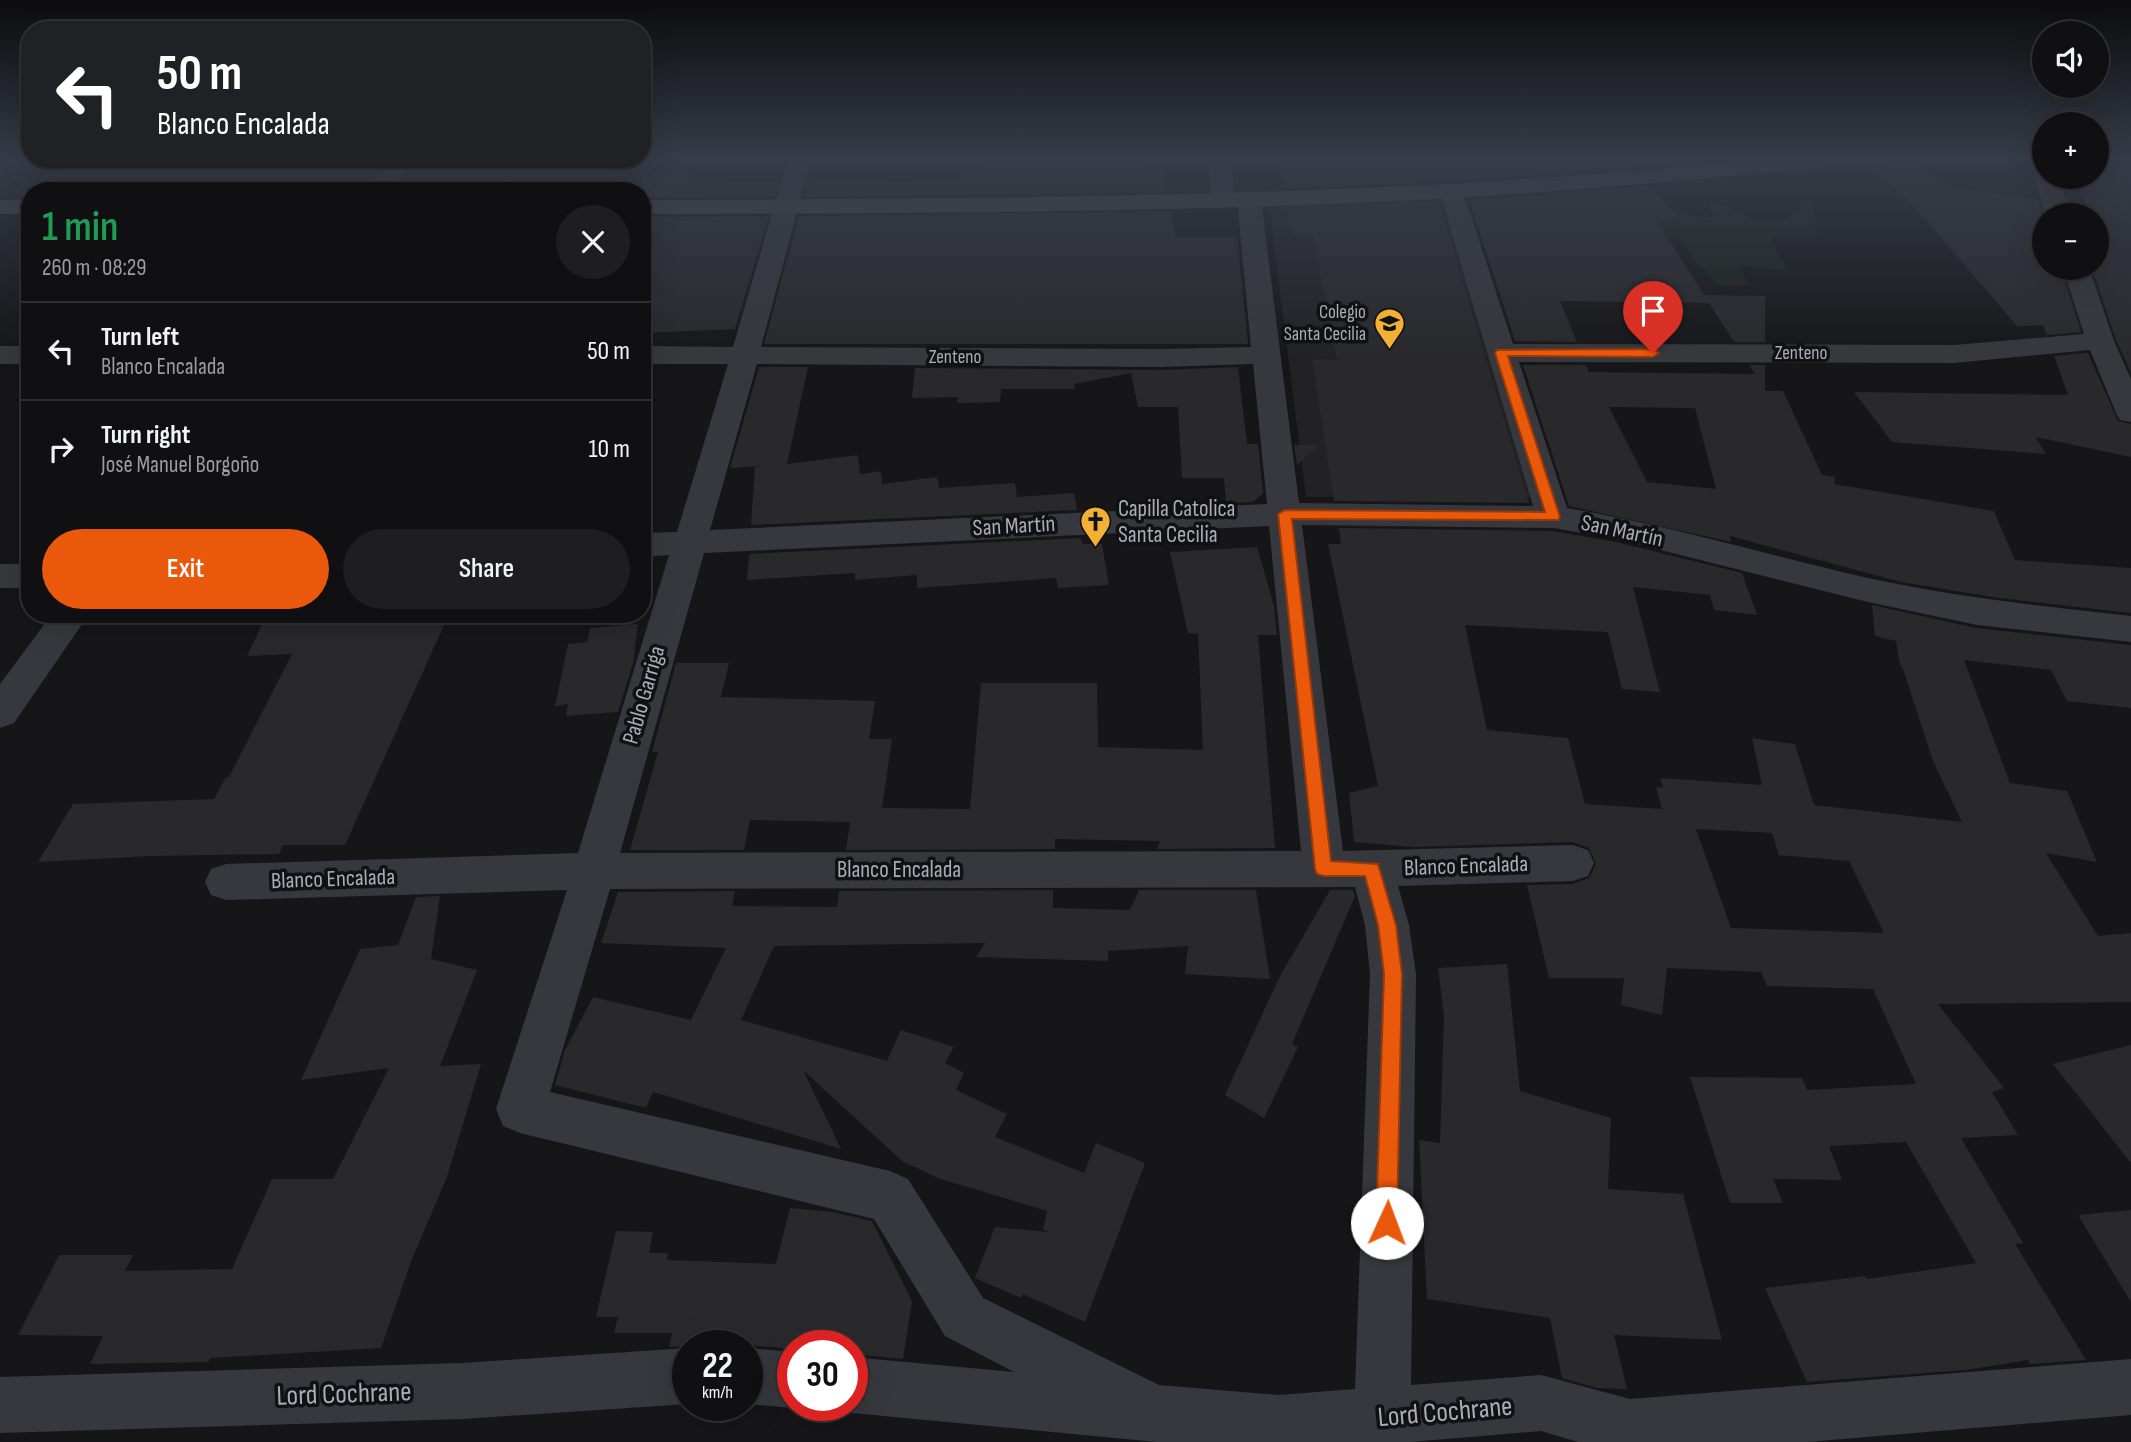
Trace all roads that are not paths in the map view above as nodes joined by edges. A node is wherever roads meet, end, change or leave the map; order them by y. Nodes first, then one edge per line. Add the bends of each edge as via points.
1 (780, 226) edge
2 (1241, 226) edge
3 (1462, 226) edge
4 (2080, 280) edge
5 (2100, 341) junction
6 (1501, 353) junction
7 (0, 355) edge
8 (21, 355) edge
9 (651, 355) edge
10 (745, 355) junction
11 (1268, 355) junction
12 (2131, 413) edge
13 (1285, 514) junction
14 (1553, 517) junction
15 (688, 542) junction
16 (651, 544) edge
17 (0, 576) edge
18 (21, 576) edge
19 (65, 623) edge
20 (2131, 629) edge
21 (0, 713) edge
22 (1573, 863) dead end
23 (1324, 869) junction
24 (1372, 869) junction
25 (594, 872) junction
26 (226, 882) dead end
27 (672, 1377) edge
28 (868, 1387) edge
29 (2131, 1387) edge
30 (0, 1405) edge
31 (1158, 1414) junction
32 (1382, 1417) junction

1 - 10 street, Pablo Garriga
2 - 11 street
3 - 6 street
4 - 5 street
5 - 6 street, Zenteno via 1954,354
5 - 12 street
6 - 14 street
7 - 8 street
9 - 10 street, Zenteno
10 - 11 street, Zenteno
10 - 15 street, Pablo Garriga
11 - 13 street
13 - 14 street, San Martín
13 - 15 street, San Martín
13 - 23 street
14 - 20 street, San Martín via 1978,612
15 - 16 street, San Martín
15 - 25 street, Pablo Garriga
17 - 18 street
19 - 21 street
22 - 24 street, Blanco Encalada
23 - 24 street, Blanco Encalada
23 - 25 street, Blanco Encalada
24 - 32 street via 1387,925 1393,974
25 - 26 street, Blanco Encalada
25 - 31 street, Pablo Garriga via 520,1109 890,1197 964,1317
27 - 30 street, Lord Cochrane via 463,1391
28 - 31 street, Lord Cochrane
29 - 32 street, Lord Cochrane via 1630,1428 1541,1403
31 - 32 street, Lord Cochrane via 1279,1424

